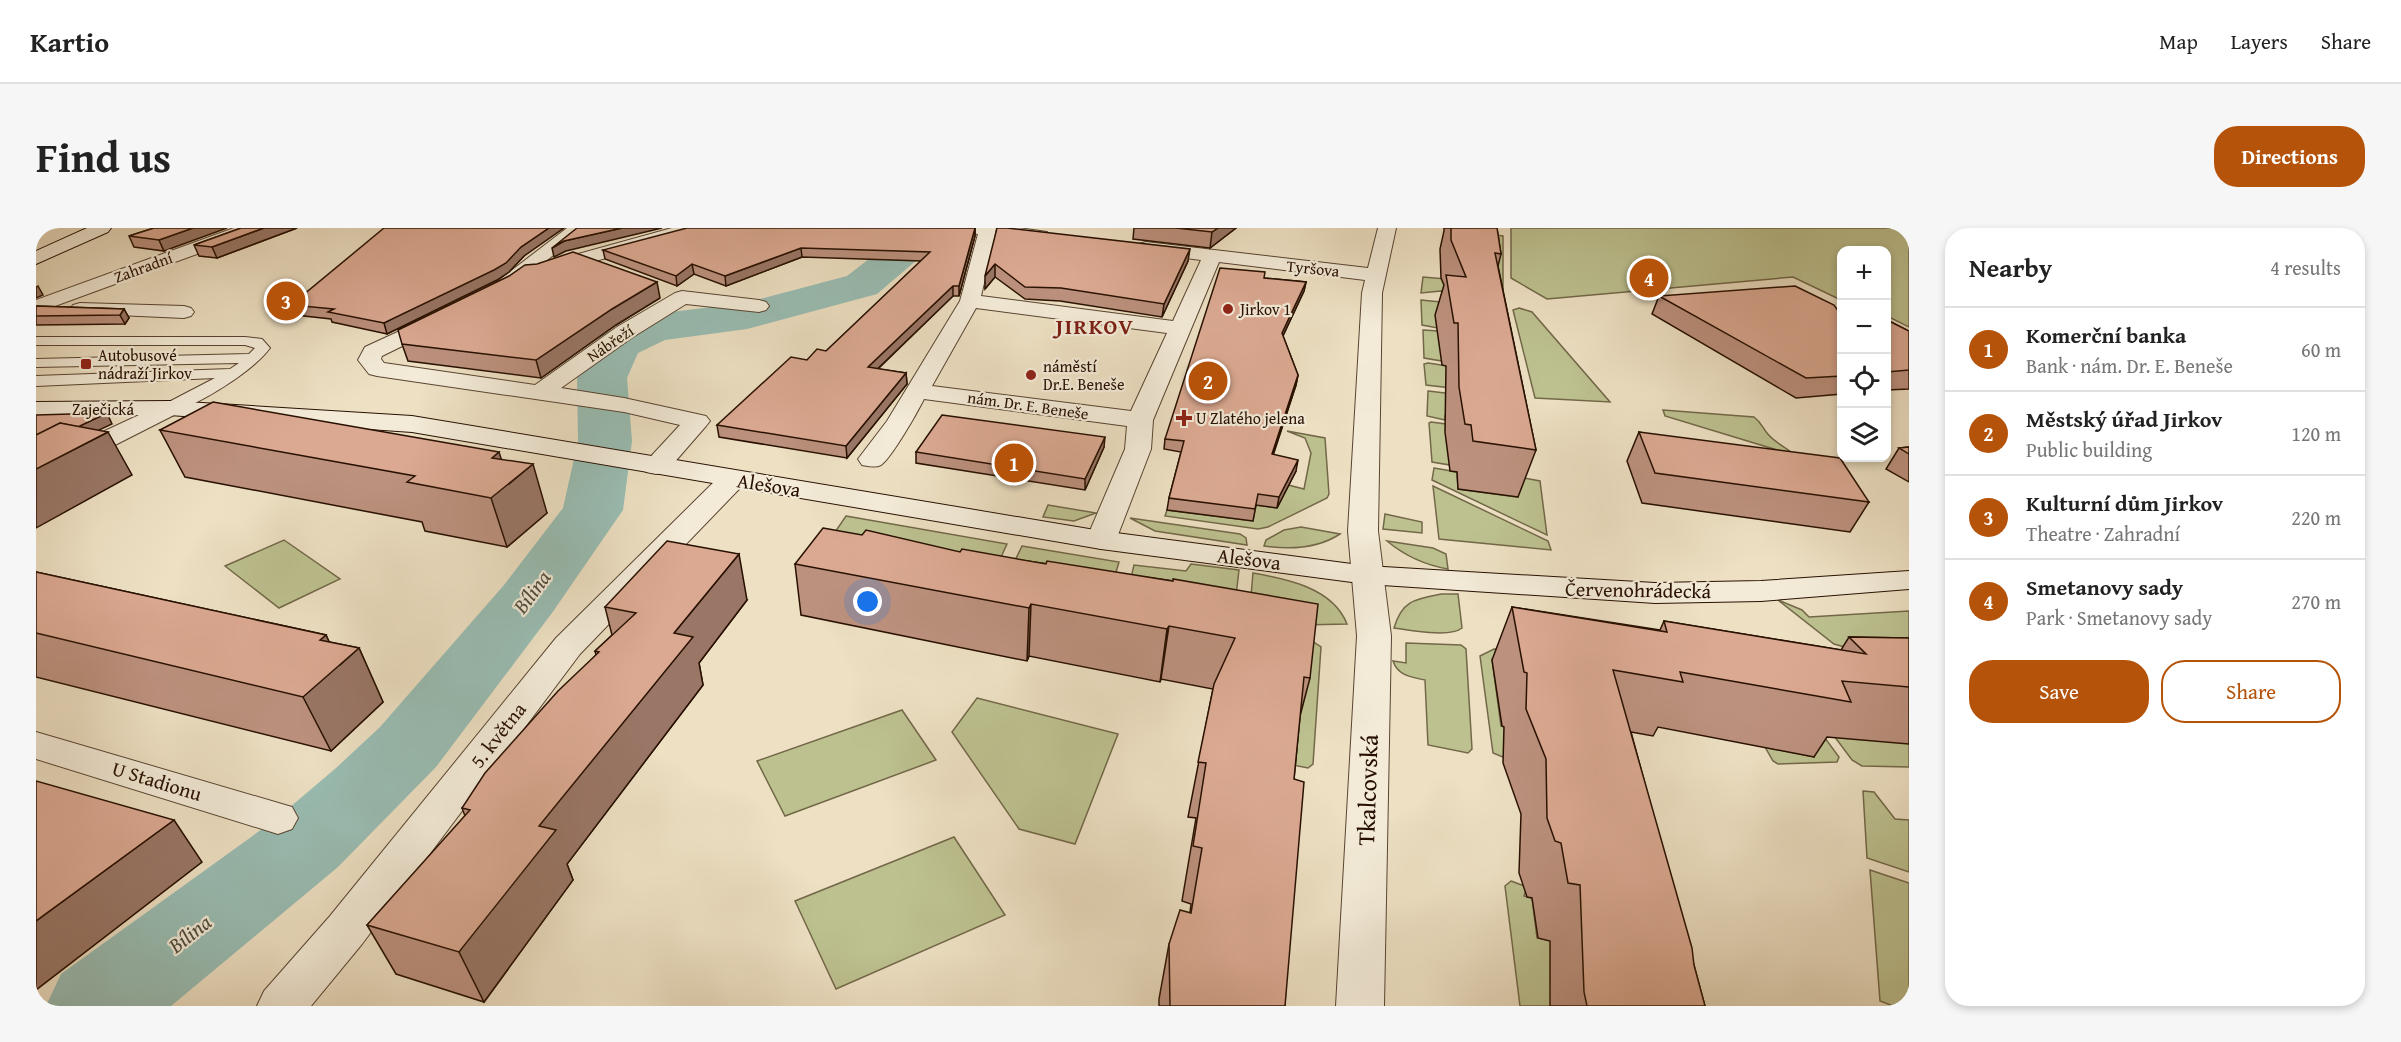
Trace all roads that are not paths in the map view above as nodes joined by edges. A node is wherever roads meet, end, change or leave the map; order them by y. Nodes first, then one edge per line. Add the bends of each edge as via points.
1 (102, 228) edge
2 (251, 228) edge
3 (579, 228) edge
4 (693, 228) edge
5 (1387, 228) edge
6 (980, 229) edge
7 (1059, 238) edge
8 (1130, 247) edge
9 (550, 248) junction
10 (1212, 256) junction
11 (36, 258) edge
12 (578, 258) junction
13 (609, 270) edge
14 (1374, 275) junction
15 (517, 278) junction
16 (662, 289) dead end
17 (682, 297) junction
18 (970, 301) junction
19 (759, 306) dead end
20 (36, 307) edge
21 (184, 312) dead end
22 (1181, 328) junction
23 (36, 342) edge
24 (255, 358) junction
25 (36, 363) edge
26 (234, 373) junction
27 (36, 381) edge
28 (917, 391) junction
29 (540, 392) junction
30 (169, 408) junction
31 (36, 410) edge
32 (1140, 420) junction
33 (871, 459) dead end
34 (656, 466) junction
35 (36, 474) edge
36 (733, 479) junction
37 (1101, 540) junction
38 (1367, 575) junction
39 (1909, 580) edge
40 (36, 745) edge
41 (278, 818) dead end
42 (281, 1006) edge
43 (1360, 1006) edge

1 - 11 street
2 - 20 street, Zahradní
3 - 9 street
4 - 12 street
5 - 14 street, Tkalcovská
6 - 7 street
6 - 18 street
8 - 10 street
9 - 12 street
9 - 15 street
10 - 14 street, Tyršova
10 - 22 street
12 - 13 street
12 - 15 street
14 - 38 street, Tkalcovská via 1363,531
15 - 29 street via 373,352 369,360 377,369
16 - 17 street
17 - 19 street
17 - 29 street, Nábřeží
18 - 22 street
18 - 28 street
20 - 21 street, Zahradní
22 - 32 street
23 - 24 lane via 245,341 257,342 263,348
24 - 25 lane
24 - 26 lane
26 - 27 lane
26 - 30 lane
28 - 32 street, nám. Dr. E. Beneše
28 - 33 street
29 - 34 street via 697,421
30 - 31 street, Zaječická
30 - 34 street, Alešova via 412,424
30 - 35 street
32 - 37 street via 1138,448
34 - 36 street, Alešova
36 - 37 street, Alešova
36 - 42 street, 5. května via 568,646 346,930
37 - 38 street, Alešova
38 - 39 street, Červenohrádecká via 1655,593 1761,591
38 - 43 street, Tkalcovská via 1374,636
40 - 41 street, U Stadionu

